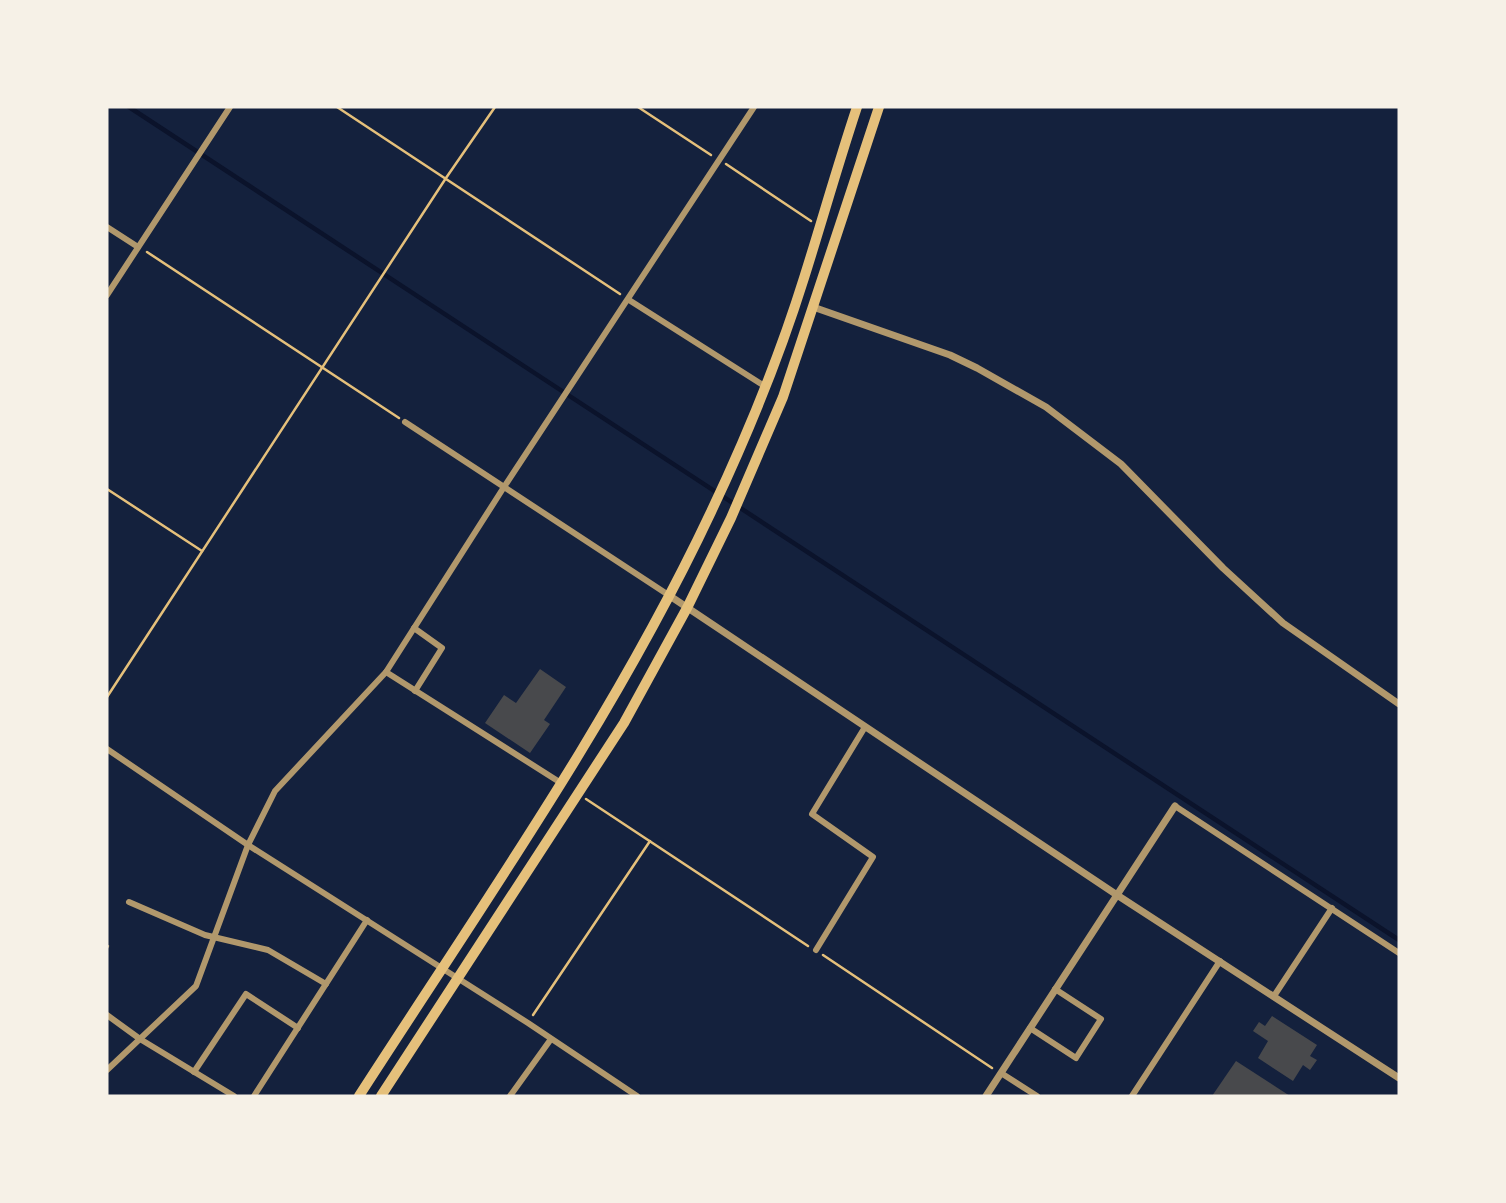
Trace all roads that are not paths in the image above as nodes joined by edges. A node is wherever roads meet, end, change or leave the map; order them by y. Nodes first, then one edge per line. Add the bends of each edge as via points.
1 (230, 107) edge
2 (754, 107) edge
3 (857, 107) edge
4 (879, 107) edge
5 (107, 227) edge
6 (138, 247) junction
7 (107, 295) edge
8 (629, 300) junction
9 (813, 307) junction
10 (766, 387) junction
11 (405, 422) road end
12 (504, 487) junction
13 (670, 596) junction
14 (687, 608) junction
15 (414, 628) junction
16 (386, 672) junction
17 (415, 691) junction
18 (1399, 704) edge
19 (865, 727) junction
20 (107, 749) edge
21 (561, 783) junction
22 (1175, 806) joint
23 (248, 845) junction
24 (1117, 895) junction
25 (129, 902) dead end
26 (1332, 908) junction
27 (367, 920) junction
28 (215, 937) junction
29 (816, 950) road end
30 (1399, 953) edge
31 (1220, 961) junction
32 (442, 968) junction
33 (458, 979) junction
34 (326, 984) junction
35 (1055, 989) junction
36 (1274, 996) junction
37 (107, 1015) edge
38 (298, 1028) junction
39 (1030, 1028) junction
40 (140, 1039) junction
41 (551, 1039) junction
42 (107, 1070) edge
43 (194, 1072) junction
44 (1001, 1073) junction
45 (1399, 1078) edge
46 (233, 1096) edge
47 (254, 1096) edge
48 (359, 1096) edge
49 (381, 1096) edge
50 (510, 1096) edge
51 (637, 1096) edge
52 (986, 1096) edge
53 (1037, 1096) edge
54 (1132, 1096) edge

1 - 6 street
2 - 8 street
3 - 10 main road
4 - 9 main road
5 - 6 street
6 - 7 street
8 - 10 street
8 - 12 street
9 - 14 main road via 783,397
9 - 18 street via 950,355 1046,407 1121,464 1283,623
10 - 13 main road
11 - 12 street
12 - 13 street
12 - 15 street
13 - 14 street
13 - 21 main road
14 - 19 street
14 - 33 main road via 624,723
15 - 16 street
15 - 17 street via 442,648
16 - 17 street
16 - 23 street via 275,791
17 - 21 street
19 - 24 street
19 - 29 street via 812,814 873,857
20 - 23 street
21 - 32 main road
22 - 24 street
22 - 26 street
23 - 27 street
23 - 28 street
24 - 31 street
24 - 35 street
25 - 28 street
26 - 30 street
26 - 36 street
27 - 32 street
27 - 34 street
28 - 34 street via 268,950
28 - 40 street via 196,986
31 - 36 street
31 - 54 street
32 - 33 street
32 - 48 main road
33 - 41 street
33 - 49 main road
34 - 38 street
35 - 39 street
35 - 39 street via 1101,1019 1076,1058
36 - 45 street
37 - 40 street
38 - 43 street via 246,994
38 - 47 street
39 - 44 street
40 - 42 street
40 - 43 street
41 - 50 street
41 - 51 street
43 - 46 street
44 - 52 street
44 - 53 street

